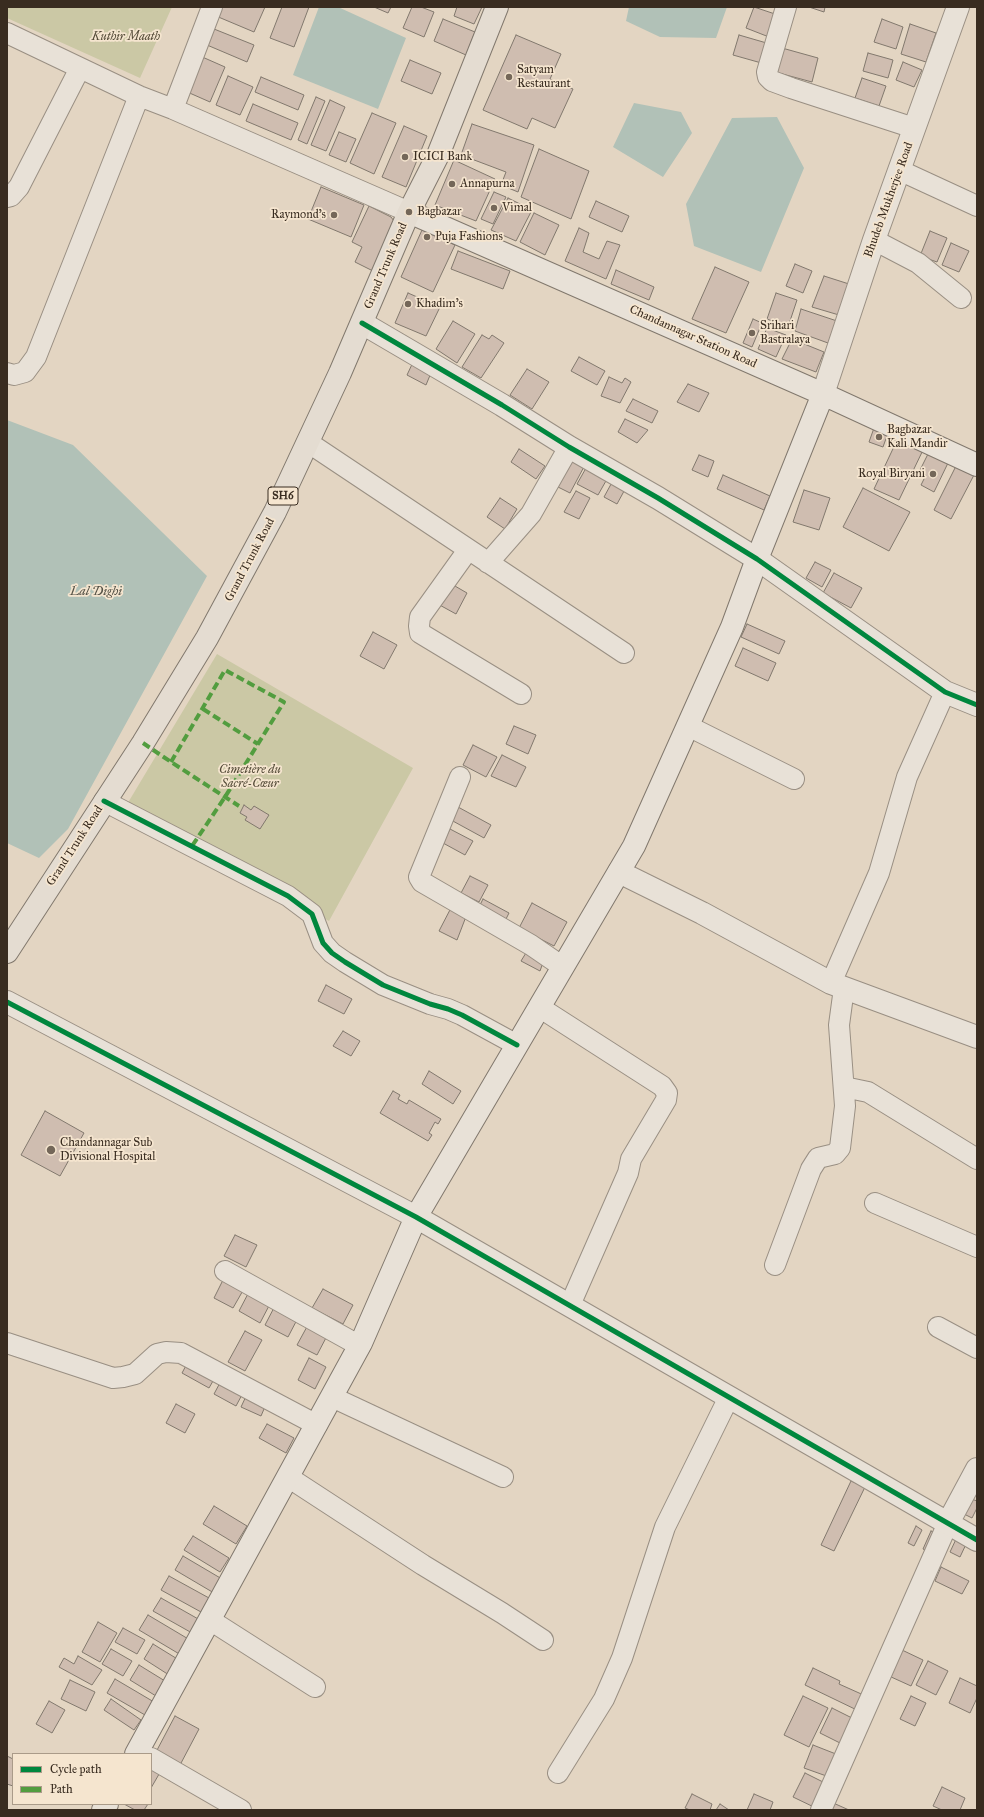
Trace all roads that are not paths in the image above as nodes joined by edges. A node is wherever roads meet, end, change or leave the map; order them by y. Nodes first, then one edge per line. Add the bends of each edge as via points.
1 (212, 7) edge
2 (497, 7) edge
3 (786, 7) edge
4 (958, 7) edge
5 (7, 33) edge
6 (80, 68) junction
7 (139, 96) junction
8 (173, 109) junction
9 (914, 128) junction
10 (899, 170) junction
11 (7, 198) edge
12 (977, 206) edge
13 (409, 212) junction
14 (874, 240) junction
15 (961, 298) dead end
16 (362, 323) junction
17 (7, 373) edge
18 (823, 394) junction
19 (309, 443) junction
20 (569, 447) junction
21 (977, 465) edge
22 (468, 550) junction
23 (757, 559) junction
24 (488, 563) junction
25 (624, 653) dead end
26 (945, 692) junction
27 (522, 694) dead end
28 (977, 704) edge
29 (688, 726) junction
30 (460, 777) dead end
31 (794, 779) dead end
32 (104, 801) junction
33 (619, 872) junction
34 (7, 952) edge
35 (563, 967) junction
36 (838, 985) junction
37 (7, 1002) edge
38 (540, 1007) junction
39 (977, 1036) edge
40 (517, 1044) junction
41 (844, 1087) junction
42 (977, 1159) edge
43 (875, 1203) dead end
44 (416, 1217) junction
45 (977, 1247) edge
46 (775, 1265) dead end
47 (225, 1271) dead end
48 (570, 1305) junction
49 (938, 1327) dead end
50 (7, 1343) edge
51 (360, 1346) junction
52 (977, 1348) edge
53 (332, 1397) junction
54 (729, 1397) junction
55 (317, 1425) junction
56 (977, 1469) edge
57 (288, 1477) junction
58 (503, 1477) dead end
59 (948, 1523) junction
60 (977, 1540) edge
61 (210, 1620) junction
62 (543, 1640) dead end
63 (315, 1687) dead end
64 (143, 1753) edge
65 (152, 1760) edge
66 (558, 1773) dead end
67 (241, 1810) edge
68 (821, 1810) edge

1 - 8 street
2 - 13 main road, Grand Trunk Road / SH6 via 438,155
3 - 9 street via 767,72 772,81
4 - 9 street, Bhudeb Mukherjee Road
5 - 6 street
6 - 7 street
6 - 11 street via 19,187
7 - 8 street
7 - 17 street via 36,357 25,372 14,375
8 - 13 street
9 - 10 street, Bhudeb Mukherjee Road
10 - 12 street
10 - 14 street, Bhudeb Mukherjee Road
13 - 16 main road, Grand Trunk Road / SH6
13 - 18 street, Chandannagar Station Road
14 - 15 street via 918,263
14 - 18 street, Bhudeb Mukherjee Road
16 - 19 main road, Grand Trunk Road / SH6
16 - 20 street
18 - 21 street, Chandannagar Station Road
18 - 23 street, Bhudeb Mukherjee Road
19 - 22 street
19 - 32 main road, Grand Trunk Road / SH6 via 208,638
20 - 23 street
20 - 24 street via 531,514
22 - 24 street
22 - 27 street via 420,617 420,633
23 - 26 street
23 - 29 street, Bhudeb Mukherjee Road via 732,627
24 - 25 street
26 - 28 street
26 - 36 street via 907,777 879,873
29 - 31 street
29 - 33 street, Bhudeb Mukherjee Road via 634,846
30 - 35 street via 419,877 422,882 531,945
32 - 34 main road, Grand Trunk Road / SH6
32 - 40 street via 288,896 312,914 323,943 332,953 383,985 462,1015
33 - 35 street, Bhudeb Mukherjee Road
33 - 36 street
35 - 38 street, Bhudeb Mukherjee Road
36 - 39 street
36 - 41 street
37 - 44 street
38 - 40 street, Bhudeb Mukherjee Road
38 - 48 street via 662,1086 667,1092 666,1100 631,1159 628,1173
40 - 44 street, Bhudeb Mukherjee Road
41 - 42 street via 868,1092
41 - 46 street via 845,1106 840,1148 835,1154 818,1158 811,1169
43 - 45 street
44 - 48 street
44 - 51 street, Bhudeb Mukherjee Road
47 - 51 street
48 - 54 street
49 - 52 street
50 - 55 street via 113,1378 134,1374 157,1354 181,1353
51 - 53 street, Bhudeb Mukherjee Road
53 - 55 street, Bhudeb Mukherjee Road
53 - 58 street
54 - 59 street
54 - 66 street via 665,1526 622,1658 604,1699
55 - 57 street, Bhudeb Mukherjee Road
56 - 59 street
57 - 61 street, Bhudeb Mukherjee Road
57 - 62 street
59 - 60 street
59 - 68 street
61 - 63 street
61 - 64 street, Bhudeb Mukherjee Road
65 - 67 street

